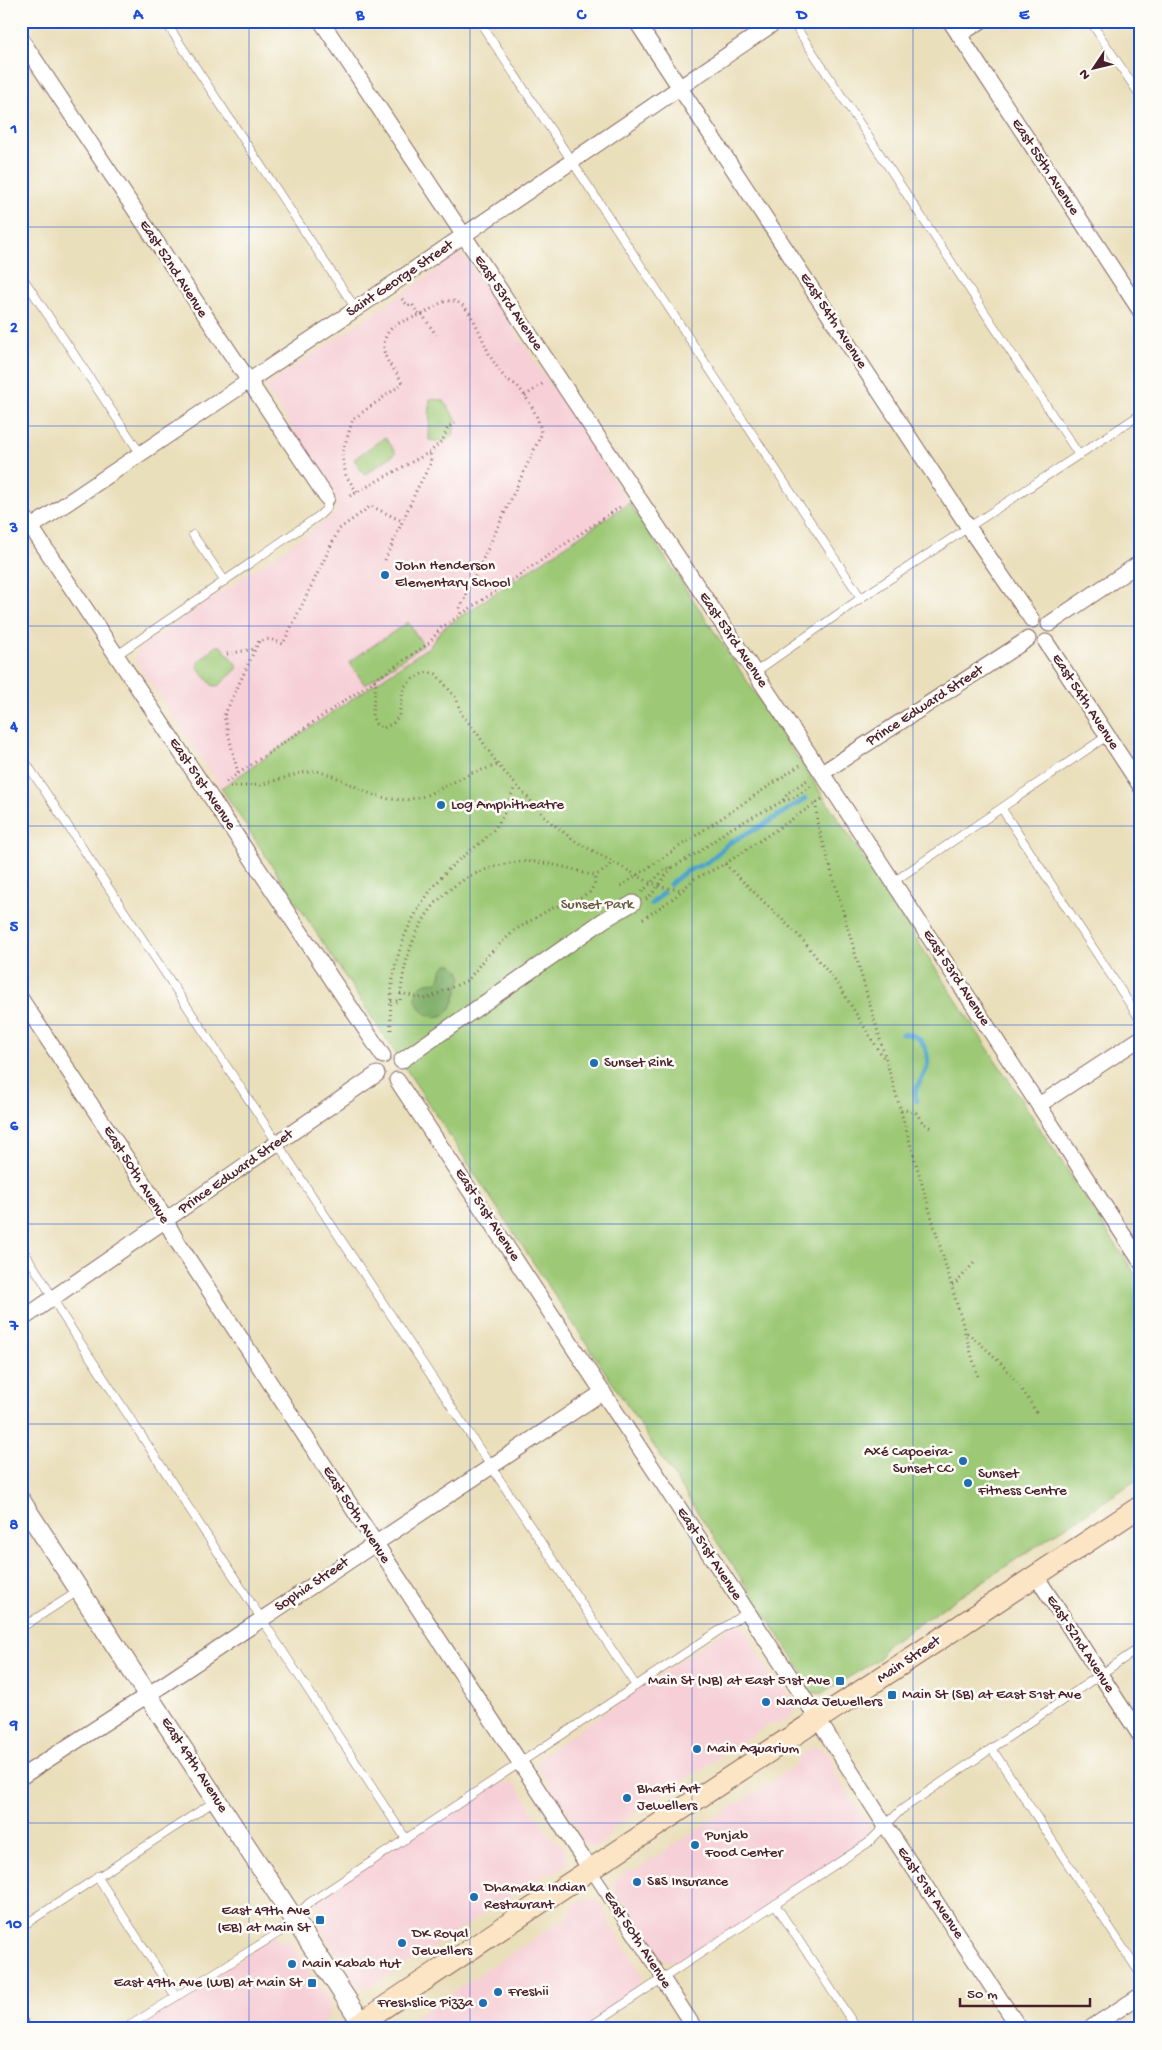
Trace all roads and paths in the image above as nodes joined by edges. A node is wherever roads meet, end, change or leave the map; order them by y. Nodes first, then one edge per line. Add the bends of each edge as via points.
1 (165, 21) edge
2 (321, 21) edge
3 (479, 21) edge
4 (636, 21) edge
5 (776, 21) edge
6 (792, 21) edge
7 (950, 21) edge
8 (981, 21) edge
9 (1090, 21) edge
10 (959, 35) junction
11 (21, 39) edge
12 (680, 88) junction
13 (1141, 97) edge
14 (572, 162) junction
15 (463, 236) junction
16 (21, 275) edge
17 (402, 299) dead end
18 (356, 309) junction
19 (1141, 312) edge
20 (421, 315) junction
21 (436, 334) dead end
22 (556, 375) junction
23 (248, 381) junction
24 (525, 396) junction
25 (1141, 414) edge
26 (457, 422) dead end
27 (430, 452) junction
28 (140, 453) junction
29 (1079, 455) junction
30 (357, 492) junction
31 (350, 496) dead end
32 (327, 498) joint
33 (620, 507) dead end
34 (21, 512) edge
35 (402, 521) junction
36 (969, 528) junction
37 (26, 531) edge
38 (193, 535) dead end
39 (385, 560) dead end
40 (1141, 562) edge
41 (224, 581) junction
42 (861, 598) junction
43 (460, 615) junction
44 (1032, 620) junction
45 (1049, 624) junction
46 (1028, 639) junction
47 (1046, 642) junction
48 (255, 649) junction
49 (228, 654) dead end
50 (117, 655) junction
51 (754, 672) junction
52 (374, 680) junction
53 (1107, 736) junction
54 (21, 755) edge
55 (802, 764) dead end
56 (498, 765) junction
57 (238, 773) junction
58 (817, 777) junction
59 (226, 782) dead end
60 (515, 786) junction
61 (230, 787) dead end
62 (1141, 787) edge
63 (824, 797) dead end
64 (783, 800) junction
65 (816, 803) junction
66 (1002, 809) junction
67 (612, 862) junction
68 (725, 864) junction
69 (672, 867) junction
70 (595, 875) junction
71 (637, 876) junction
72 (893, 882) junction
73 (651, 883) junction
74 (621, 886) dead end
75 (659, 886) junction
76 (681, 890) junction
77 (637, 900) junction
78 (643, 919) dead end
79 (400, 993) junction
80 (21, 999) edge
81 (390, 1001) junction
82 (1141, 1021) edge
83 (391, 1030) dead end
84 (1141, 1038) edge
85 (382, 1056) junction
86 (401, 1061) junction
87 (887, 1062) junction
88 (377, 1074) junction
89 (397, 1080) junction
90 (1039, 1105) junction
91 (901, 1111) junction
92 (931, 1128) dead end
93 (278, 1143) junction
94 (166, 1220) junction
95 (21, 1247) edge
96 (1141, 1262) edge
97 (974, 1263) dead end
98 (952, 1285) junction
99 (53, 1298) junction
100 (21, 1320) edge
101 (966, 1333) junction
102 (978, 1378) dead end
103 (603, 1392) junction
104 (1037, 1414) dead end
105 (490, 1467) junction
106 (21, 1501) edge
107 (1141, 1506) edge
108 (375, 1543) junction
109 (1036, 1576) junction
110 (80, 1590) junction
111 (747, 1612) junction
112 (262, 1619) junction
113 (21, 1628) edge
114 (1141, 1647) edge
115 (1101, 1674) junction
116 (636, 1686) junction
117 (148, 1694) junction
118 (818, 1720) junction
119 (1141, 1737) edge
120 (992, 1749) junction
121 (520, 1763) junction
122 (21, 1777) edge
123 (217, 1800) junction
124 (885, 1825) junction
125 (406, 1839) junction
126 (590, 1868) junction
127 (98, 1876) junction
128 (775, 1904) junction
129 (294, 1917) junction
130 (21, 1927) edge
131 (1141, 1975) edge
132 (662, 1978) junction
133 (1141, 1995) edge
134 (176, 1997) junction
135 (21, 2025) edge
136 (360, 2026) edge
137 (24, 2029) edge
138 (124, 2029) edge
139 (586, 2029) edge
140 (695, 2029) edge
141 (857, 2029) edge
142 (1020, 2029) edge
143 (1089, 2029) edge

1 - 18 lane
2 - 15 street, East 53rd Avenue
3 - 14 lane
4 - 12 street, East 54th Avenue
5 - 12 street, Saint George Street
6 - 29 lane
7 - 10 street, East 55th Avenue
8 - 10 street
9 - 13 lane
10 - 19 street, East 55th Avenue
11 - 23 street, East 52nd Avenue
12 - 14 street, Saint George Street
12 - 36 street, East 54th Avenue
14 - 15 street, Saint George Street
14 - 42 lane
15 - 18 street, Saint George Street
15 - 22 street, East 53rd Avenue
16 - 28 lane
17 - 20 path via 408,306 412,304
18 - 23 street, Saint George Street
20 - 21 path
20 - 24 path via 444,301 462,305 506,378
20 - 30 path via 397,324 384,343 386,361 402,384 353,419 344,443 342,465
22 - 24 path
22 - 51 street, East 53rd Avenue
23 - 28 street, Saint George Street
23 - 32 street, East 52nd Avenue
24 - 43 path via 541,427 541,435 460,608
25 - 29 lane
26 - 27 path via 448,427 443,440
27 - 30 path
27 - 35 path via 431,463
28 - 37 street, Saint George Street
29 - 36 lane
30 - 31 path
32 - 41 lane via 327,508 320,515
33 - 43 path
34 - 37 street, East 51st Avenue
35 - 39 path
35 - 48 path via 371,506 339,528 283,644 270,639 259,641
36 - 42 lane
36 - 44 street, East 54th Avenue
37 - 50 street, East 51st Avenue
38 - 41 lane
40 - 45 street
41 - 50 lane
42 - 51 lane
43 - 52 path via 441,628 429,644
44 - 45 street via 1039,618
44 - 46 street via 1026,631
45 - 47 street via 1052,632
46 - 47 street via 1034,644
46 - 58 street, Prince Edward Street
47 - 53 street, East 54th Avenue
48 - 49 path
48 - 57 path via 224,716
50 - 85 street, East 51st Avenue
51 - 58 street, East 53rd Avenue
52 - 56 path via 372,716 376,724 384,728 399,716 406,686 427,672 436,674 456,698 462,715
52 - 57 path
53 - 62 street, East 54th Avenue
53 - 66 lane
54 - 93 lane
55 - 71 path
56 - 60 path
56 - 61 path via 472,773 425,796 406,800 371,794 316,771 260,785
57 - 59 path
58 - 64 path via 788,792
58 - 64 path via 794,798
58 - 72 street, East 53rd Avenue
60 - 67 path via 563,833
60 - 81 path via 498,824 449,869 416,911 403,936
63 - 65 path
64 - 69 path via 728,830
65 - 68 path
65 - 87 path via 817,822
66 - 72 lane
66 - 82 lane
67 - 70 path
67 - 71 path
68 - 76 path via 694,878
68 - 87 path via 802,939 839,986
69 - 73 path via 665,869
69 - 75 path
70 - 79 path via 590,892 550,909 515,930 468,980 426,998
70 - 79 path via 534,862 513,862 470,876 448,890 420,922 404,964
71 - 73 path
71 - 74 path
72 - 90 street, East 53rd Avenue
73 - 75 path
73 - 77 path
75 - 76 path
75 - 77 path via 652,894
76 - 78 path
77 - 86 street
79 - 81 path via 400,1001
80 - 94 street, East 50th Avenue
81 - 83 path
84 - 90 street
85 - 86 street via 394,1055
85 - 88 street via 377,1062
86 - 89 street via 403,1069
87 - 91 path
88 - 89 street via 384,1081
88 - 93 street, Prince Edward Street
89 - 103 street, East 51st Avenue
90 - 96 street, East 53rd Avenue
91 - 92 path via 916,1113
91 - 98 path
93 - 94 street, Prince Edward Street
93 - 105 lane
94 - 99 street, Prince Edward Street
94 - 108 street, East 50th Avenue
95 - 99 lane
97 - 98 path
98 - 101 path
99 - 100 street, Prince Edward Street
99 - 112 lane
101 - 102 path
101 - 104 path via 999,1360
103 - 105 street, Sophia Street
103 - 111 street, East 51st Avenue
105 - 108 street, Sophia Street
105 - 116 lane
106 - 110 street, East 49th Avenue
107 - 109 main road, Main Street
108 - 112 street, Sophia Street
108 - 121 street, East 50th Avenue
109 - 115 street, East 52nd Avenue
109 - 118 main road, Main Street
110 - 113 lane
110 - 117 street, East 49th Avenue
111 - 116 lane
111 - 118 street, East 51st Avenue
112 - 117 street, Sophia Street
112 - 125 lane
114 - 115 lane
115 - 119 street, East 52nd Avenue
115 - 120 lane
116 - 121 lane
117 - 122 street, Sophia Street
117 - 123 street, East 49th Avenue
118 - 124 street, East 51st Avenue
118 - 126 main road, Main Street
120 - 124 lane via 901,1810
120 - 131 lane
121 - 125 lane
121 - 126 street, East 50th Avenue
123 - 127 lane
123 - 129 street, East 49th Avenue
124 - 128 lane via 868,1843
124 - 142 street, East 51st Avenue
125 - 129 lane via 309,1903
126 - 132 street, East 50th Avenue
126 - 136 main road, Main Street
127 - 130 lane
127 - 134 lane
128 - 132 lane
128 - 141 lane
129 - 134 lane via 280,1932
129 - 136 street, East 49th Avenue
132 - 139 lane
132 - 140 street, East 50th Avenue
133 - 143 street
134 - 138 lane
135 - 137 street

